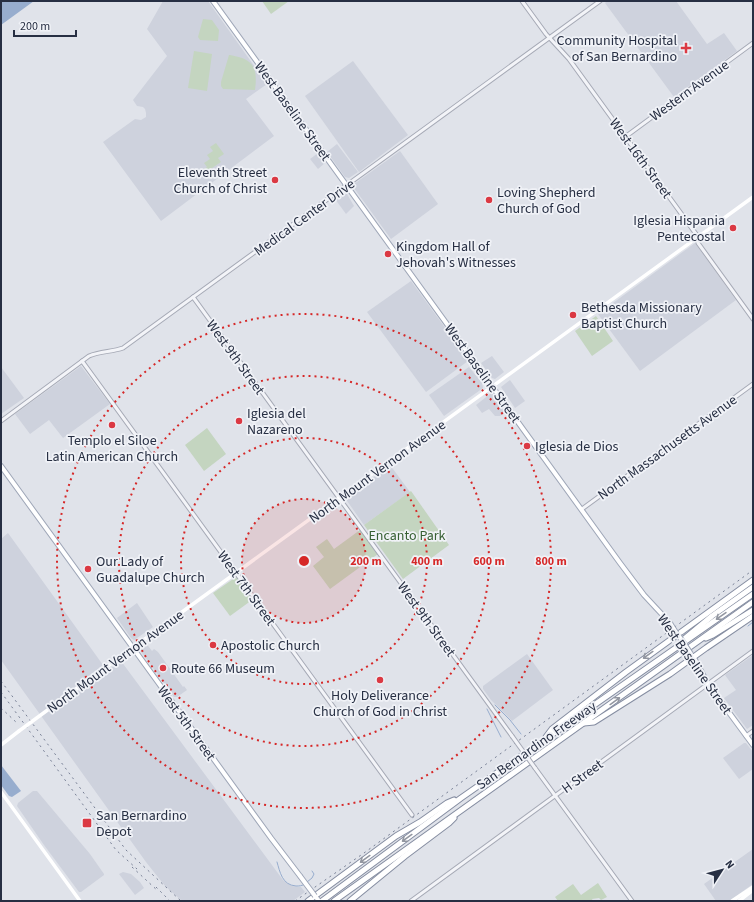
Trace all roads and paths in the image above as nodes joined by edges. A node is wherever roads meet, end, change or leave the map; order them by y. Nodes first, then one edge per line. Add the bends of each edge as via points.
1 (213, 1) edge
2 (522, 1) edge
3 (600, 1) edge
4 (550, 38) junction
5 (753, 43) edge
6 (625, 137) junction
7 (347, 186) junction
8 (753, 197) edge
9 (696, 238) junction
10 (193, 297) junction
11 (753, 320) edge
12 (82, 361) junction
13 (753, 384) edge
14 (493, 387) junction
15 (1, 421) edge
16 (1, 466) edge
17 (339, 498) junction
18 (582, 509) junction
19 (236, 573) junction
20 (753, 580) edge
21 (753, 587) edge
22 (753, 594) edge
23 (753, 602) edge
24 (753, 610) edge
25 (753, 616) edge
26 (677, 634) junction
27 (696, 643) junction
28 (133, 648) junction
29 (753, 651) edge
30 (692, 656) junction
31 (651, 665) junction
32 (708, 684) junction
33 (583, 724) junction
34 (753, 731) edge
35 (746, 736) junction
36 (541, 742) junction
37 (1, 745) edge
38 (753, 745) edge
39 (1, 792) edge
40 (555, 796) junction
41 (461, 798) junction
42 (459, 812) junction
43 (412, 815) dead end
44 (368, 876) junction
45 (753, 888) edge
46 (315, 896) junction
47 (80, 901) edge
48 (308, 901) edge
49 (320, 901) edge
50 (334, 901) edge
51 (339, 901) edge
52 (350, 901) edge
53 (411, 901) edge
54 (632, 901) edge
55 (732, 901) edge
56 (738, 901) edge

1 - 7 main road, West Baseline Street
2 - 4 street, West 16th Street
3 - 4 street, Medical Center Drive
4 - 6 street, West 16th Street via 569,59
4 - 7 street, Medical Center Drive
5 - 6 street, Western Avenue
6 - 9 street, West 16th Street via 696,234
7 - 10 street, Medical Center Drive
7 - 14 main road, West Baseline Street
8 - 9 main road, North Mount Vernon Avenue
9 - 11 street, West 16th Street
9 - 14 main road, North Mount Vernon Avenue
10 - 12 street, Medical Center Drive via 123,348 94,354
10 - 17 street, West 9th Street
12 - 15 street, Medical Center Drive
12 - 19 street, West 7th Street
13 - 18 street, North Massachusetts Avenue
14 - 17 main road, North Mount Vernon Avenue
14 - 18 main road, West Baseline Street
16 - 28 main road, West 5th Street
17 - 19 main road, North Mount Vernon Avenue
17 - 40 street, West 9th Street, bridge
18 - 26 main road, West Baseline Street, bridge via 644,595
19 - 28 main road, North Mount Vernon Avenue
19 - 43 street, West 7th Street
20 - 26 highway
21 - 31 highway
22 -> 31 highway, San Bernardino Freeway
23 - 27 highway, San Bernardino Freeway
24 - 27 highway
25 - 30 highway
26 - 30 main road, West Baseline Street, bridge
26 -> 36 highway via 552,729
33 -> 27 highway, San Bernardino Freeway
28 - 37 main road, North Mount Vernon Avenue, bridge
28 - 46 main road, West 5th Street, bridge
29 - 32 street, H Street
30 - 32 main road, West Baseline Street
30 - 33 highway via 664,678 607,714 594,722
31 - 36 highway, San Bernardino Freeway
32 - 35 main road, West Baseline Street
32 - 40 street, H Street
33 - 42 highway, San Bernardino Freeway
34 - 35 street
35 - 38 main road, West Baseline Street
36 - 41 highway, San Bernardino Freeway
39 - 47 main road
40 - 53 street, H Street
40 - 54 street, West 9th Street
41 -> 46 highway via 447,803 391,840
41 -> 49 highway, San Bernardino Freeway
42 - 44 highway, San Bernardino Freeway
42 - 52 highway via 449,823
44 - 50 highway, San Bernardino Freeway
44 - 51 highway
45 - 55 main road
45 - 56 main road
46 - 48 highway
46 - 49 main road, West 5th Street

